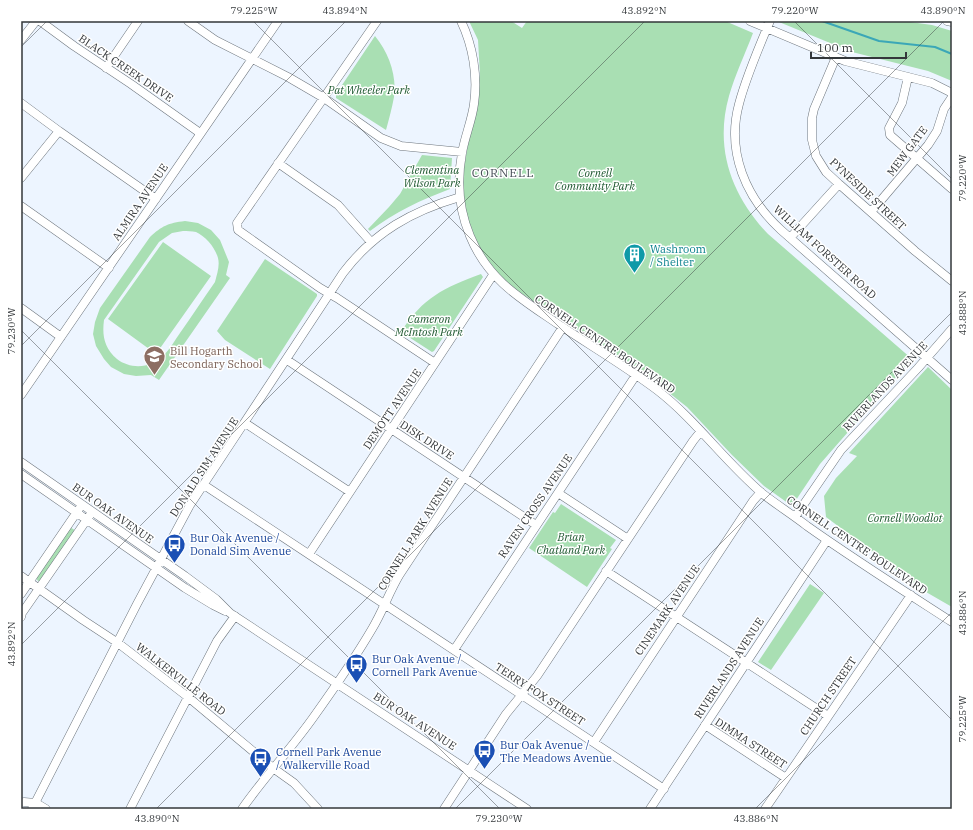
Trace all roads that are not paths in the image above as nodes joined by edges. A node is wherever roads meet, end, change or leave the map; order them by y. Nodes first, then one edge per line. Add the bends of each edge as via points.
1 (36, 21) edge
2 (40, 21) edge
3 (138, 21) edge
4 (188, 21) edge
5 (278, 21) edge
6 (377, 21) edge
7 (461, 21) edge
8 (750, 21) edge
9 (947, 21) edge
10 (952, 22) edge
11 (768, 24) edge
12 (21, 40) edge
13 (836, 57) junction
14 (252, 59) junction
15 (106, 68) junction
16 (908, 77) junction
17 (952, 93) edge
18 (952, 97) edge
19 (324, 98) junction
20 (23, 104) edge
21 (59, 131) junction
22 (200, 133) junction
23 (462, 152) junction
24 (917, 159) junction
25 (278, 163) junction
26 (21, 178) edge
27 (839, 184) junction
28 (952, 189) edge
29 (460, 197) junction
30 (156, 199) junction
31 (21, 206) edge
32 (871, 212) junction
33 (790, 238) junction
34 (370, 242) junction
35 (109, 268) junction
36 (493, 275) junction
37 (952, 281) edge
38 (330, 294) junction
39 (21, 308) edge
40 (563, 327) junction
41 (952, 329) edge
42 (61, 337) junction
43 (927, 358) junction
44 (286, 360) junction
45 (435, 363) junction
46 (636, 375) junction
47 (952, 380) edge
48 (21, 395) edge
49 (245, 423) junction
50 (391, 429) junction
51 (701, 431) junction
52 (21, 462) edge
53 (21, 474) edge
54 (464, 477) junction
55 (204, 485) junction
56 (350, 492) junction
57 (761, 492) junction
58 (558, 493) junction
59 (82, 505) junction
60 (92, 512) junction
61 (77, 513) junction
62 (794, 517) junction
63 (87, 520) junction
64 (536, 525) junction
65 (628, 539) junction
66 (827, 540) junction
67 (309, 554) junction
68 (161, 560) junction
69 (157, 569) junction
70 (606, 571) junction
71 (21, 576) edge
72 (30, 583) junction
73 (39, 589) junction
74 (21, 594) edge
75 (911, 595) junction
76 (384, 604) junction
77 (232, 614) junction
78 (21, 617) edge
79 (676, 617) junction
80 (952, 622) edge
81 (118, 643) junction
82 (454, 650) junction
83 (746, 663) junction
84 (337, 683) junction
85 (522, 695) junction
86 (188, 698) junction
87 (828, 716) junction
88 (705, 725) junction
89 (594, 742) junction
90 (273, 768) junction
91 (469, 770) junction
92 (786, 778) junction
93 (664, 788) junction
94 (29, 805) edge
95 (46, 809) edge
96 (130, 809) edge
97 (242, 809) edge
98 (318, 809) edge
99 (444, 809) edge
100 (527, 809) edge
101 (650, 809) edge
102 (765, 809) edge

1 - 12 street
2 - 15 street, BLACK CREEK DRIVE
3 - 15 street
4 - 14 street via 215,40
5 - 14 street, ALMIRA AVENUE
6 - 19 street
7 - 23 street, CORNELL CENTRE BOULEVARD via 472,55 475,87 474,105
8 - 11 street
9 - 10 street
11 - 13 street
11 - 33 street, WILLIAM FORSTER ROAD via 739,104 736,117 736,144 740,169 751,194 763,212
13 - 16 street
13 - 27 street, PYNESIDE STREET via 814,109 811,130 816,156 826,172
14 - 19 street
14 - 22 street, ALMIRA AVENUE
15 - 22 street, BLACK CREEK DRIVE
16 - 17 street via 932,83
16 - 24 street via 902,103 889,128 890,135
18 - 24 street, MEW GATE via 944,109 934,137
19 - 23 street via 381,138 401,146
19 - 25 street
20 - 21 street
21 - 26 street
21 - 30 street
22 - 30 street, ALMIRA AVENUE
23 - 29 street, CORNELL CENTRE BOULEVARD
24 - 28 street
24 - 32 street, MEW GATE
25 - 34 street via 338,205
25 - 38 street via 237,223 238,230
27 - 32 street, PYNESIDE STREET
27 - 33 street
29 - 34 street, DONALD SIM AVENUE via 407,217
29 - 36 street, CORNELL CENTRE BOULEVARD via 470,237
30 - 35 street, ALMIRA AVENUE
31 - 35 street
32 - 37 street, PYNESIDE STREET
33 - 43 street, WILLIAM FORSTER ROAD
34 - 38 street, DONALD SIM AVENUE via 351,263
35 - 42 street, ALMIRA AVENUE
36 - 40 street, CORNELL CENTRE BOULEVARD via 513,294
36 - 45 street, DEMOTT AVENUE
38 - 44 street, DONALD SIM AVENUE
38 - 45 street
39 - 42 street
40 - 46 street, CORNELL CENTRE BOULEVARD
40 - 54 street, CORNELL PARK AVENUE
41 - 43 street, RIVERLANDS AVENUE
42 - 48 street, ALMIRA AVENUE
43 - 47 street, WILLIAM FORSTER ROAD
43 - 62 street, RIVERLANDS AVENUE via 841,450
44 - 49 street, DONALD SIM AVENUE
44 - 50 street, DISK DRIVE
45 - 50 street, DEMOTT AVENUE
46 - 51 street, CORNELL CENTRE BOULEVARD via 670,401
46 - 58 street, RAVEN CROSS AVENUE
49 - 55 street, DONALD SIM AVENUE
49 - 56 street
50 - 54 street, DISK DRIVE
50 - 56 street, DEMOTT AVENUE
51 - 57 street, CORNELL CENTRE BOULEVARD
51 - 65 street
52 - 59 street, BUR OAK AVENUE
53 - 61 street, BUR OAK AVENUE
54 - 64 street, DISK DRIVE
54 - 76 street, CORNELL PARK AVENUE via 400,574
55 - 67 street, TERRY FOX STREET
55 - 68 street, DONALD SIM AVENUE via 190,505
56 - 67 street, DEMOTT AVENUE
57 - 62 street, CORNELL CENTRE BOULEVARD
57 - 79 street, CINEMARK AVENUE
58 - 64 street, RAVEN CROSS AVENUE
58 - 65 street
59 - 60 street, BUR OAK AVENUE
59 - 61 street
60 - 63 street
60 - 68 street, BUR OAK AVENUE
61 - 63 street, BUR OAK AVENUE
61 - 72 street
62 - 66 street, CORNELL CENTRE BOULEVARD
63 - 69 street, BUR OAK AVENUE
63 - 73 street
64 - 82 street, RAVEN CROSS AVENUE
65 - 70 street
66 - 75 street, CORNELL CENTRE BOULEVARD
66 - 83 street, RIVERLANDS AVENUE
67 - 76 street, TERRY FOX STREET
68 - 69 street, DONALD SIM AVENUE
68 - 77 street, BUR OAK AVENUE via 216,599
69 - 77 street, BUR OAK AVENUE via 212,605
69 - 81 street, DONALD SIM AVENUE
70 - 79 street
70 - 85 street
71 - 72 street, WALKERVILLE ROAD
72 - 73 street, WALKERVILLE ROAD
72 - 74 street
73 - 78 street
73 - 81 street, WALKERVILLE ROAD
75 - 80 street, CORNELL CENTRE BOULEVARD
75 - 87 street, CHURCH STREET
76 - 82 street, TERRY FOX STREET
76 - 84 street, CORNELL PARK AVENUE via 373,628
77 - 84 street, BUR OAK AVENUE
77 - 86 street
79 - 83 street
79 - 89 street, CINEMARK AVENUE
81 - 86 street, WALKERVILLE ROAD
81 - 94 street, DONALD SIM AVENUE
82 - 85 street, TERRY FOX STREET
83 - 87 street
83 - 88 street, RIVERLANDS AVENUE
84 - 90 street, CORNELL PARK AVENUE
84 - 91 street, BUR OAK AVENUE
85 - 89 street, TERRY FOX STREET
85 - 91 street via 506,714
86 - 90 street, WALKERVILLE ROAD
86 - 96 street
87 - 92 street, CHURCH STREET
88 - 92 street, DIMMA STREET
88 - 93 street, RIVERLANDS AVENUE
89 - 93 street, TERRY FOX STREET
90 - 97 street, CORNELL PARK AVENUE
90 - 98 street, WALKERVILLE ROAD via 294,782
91 - 99 street
91 - 100 street, BUR OAK AVENUE
92 - 102 street, CHURCH STREET
93 - 101 street, RIVERLANDS AVENUE
94 - 95 street

